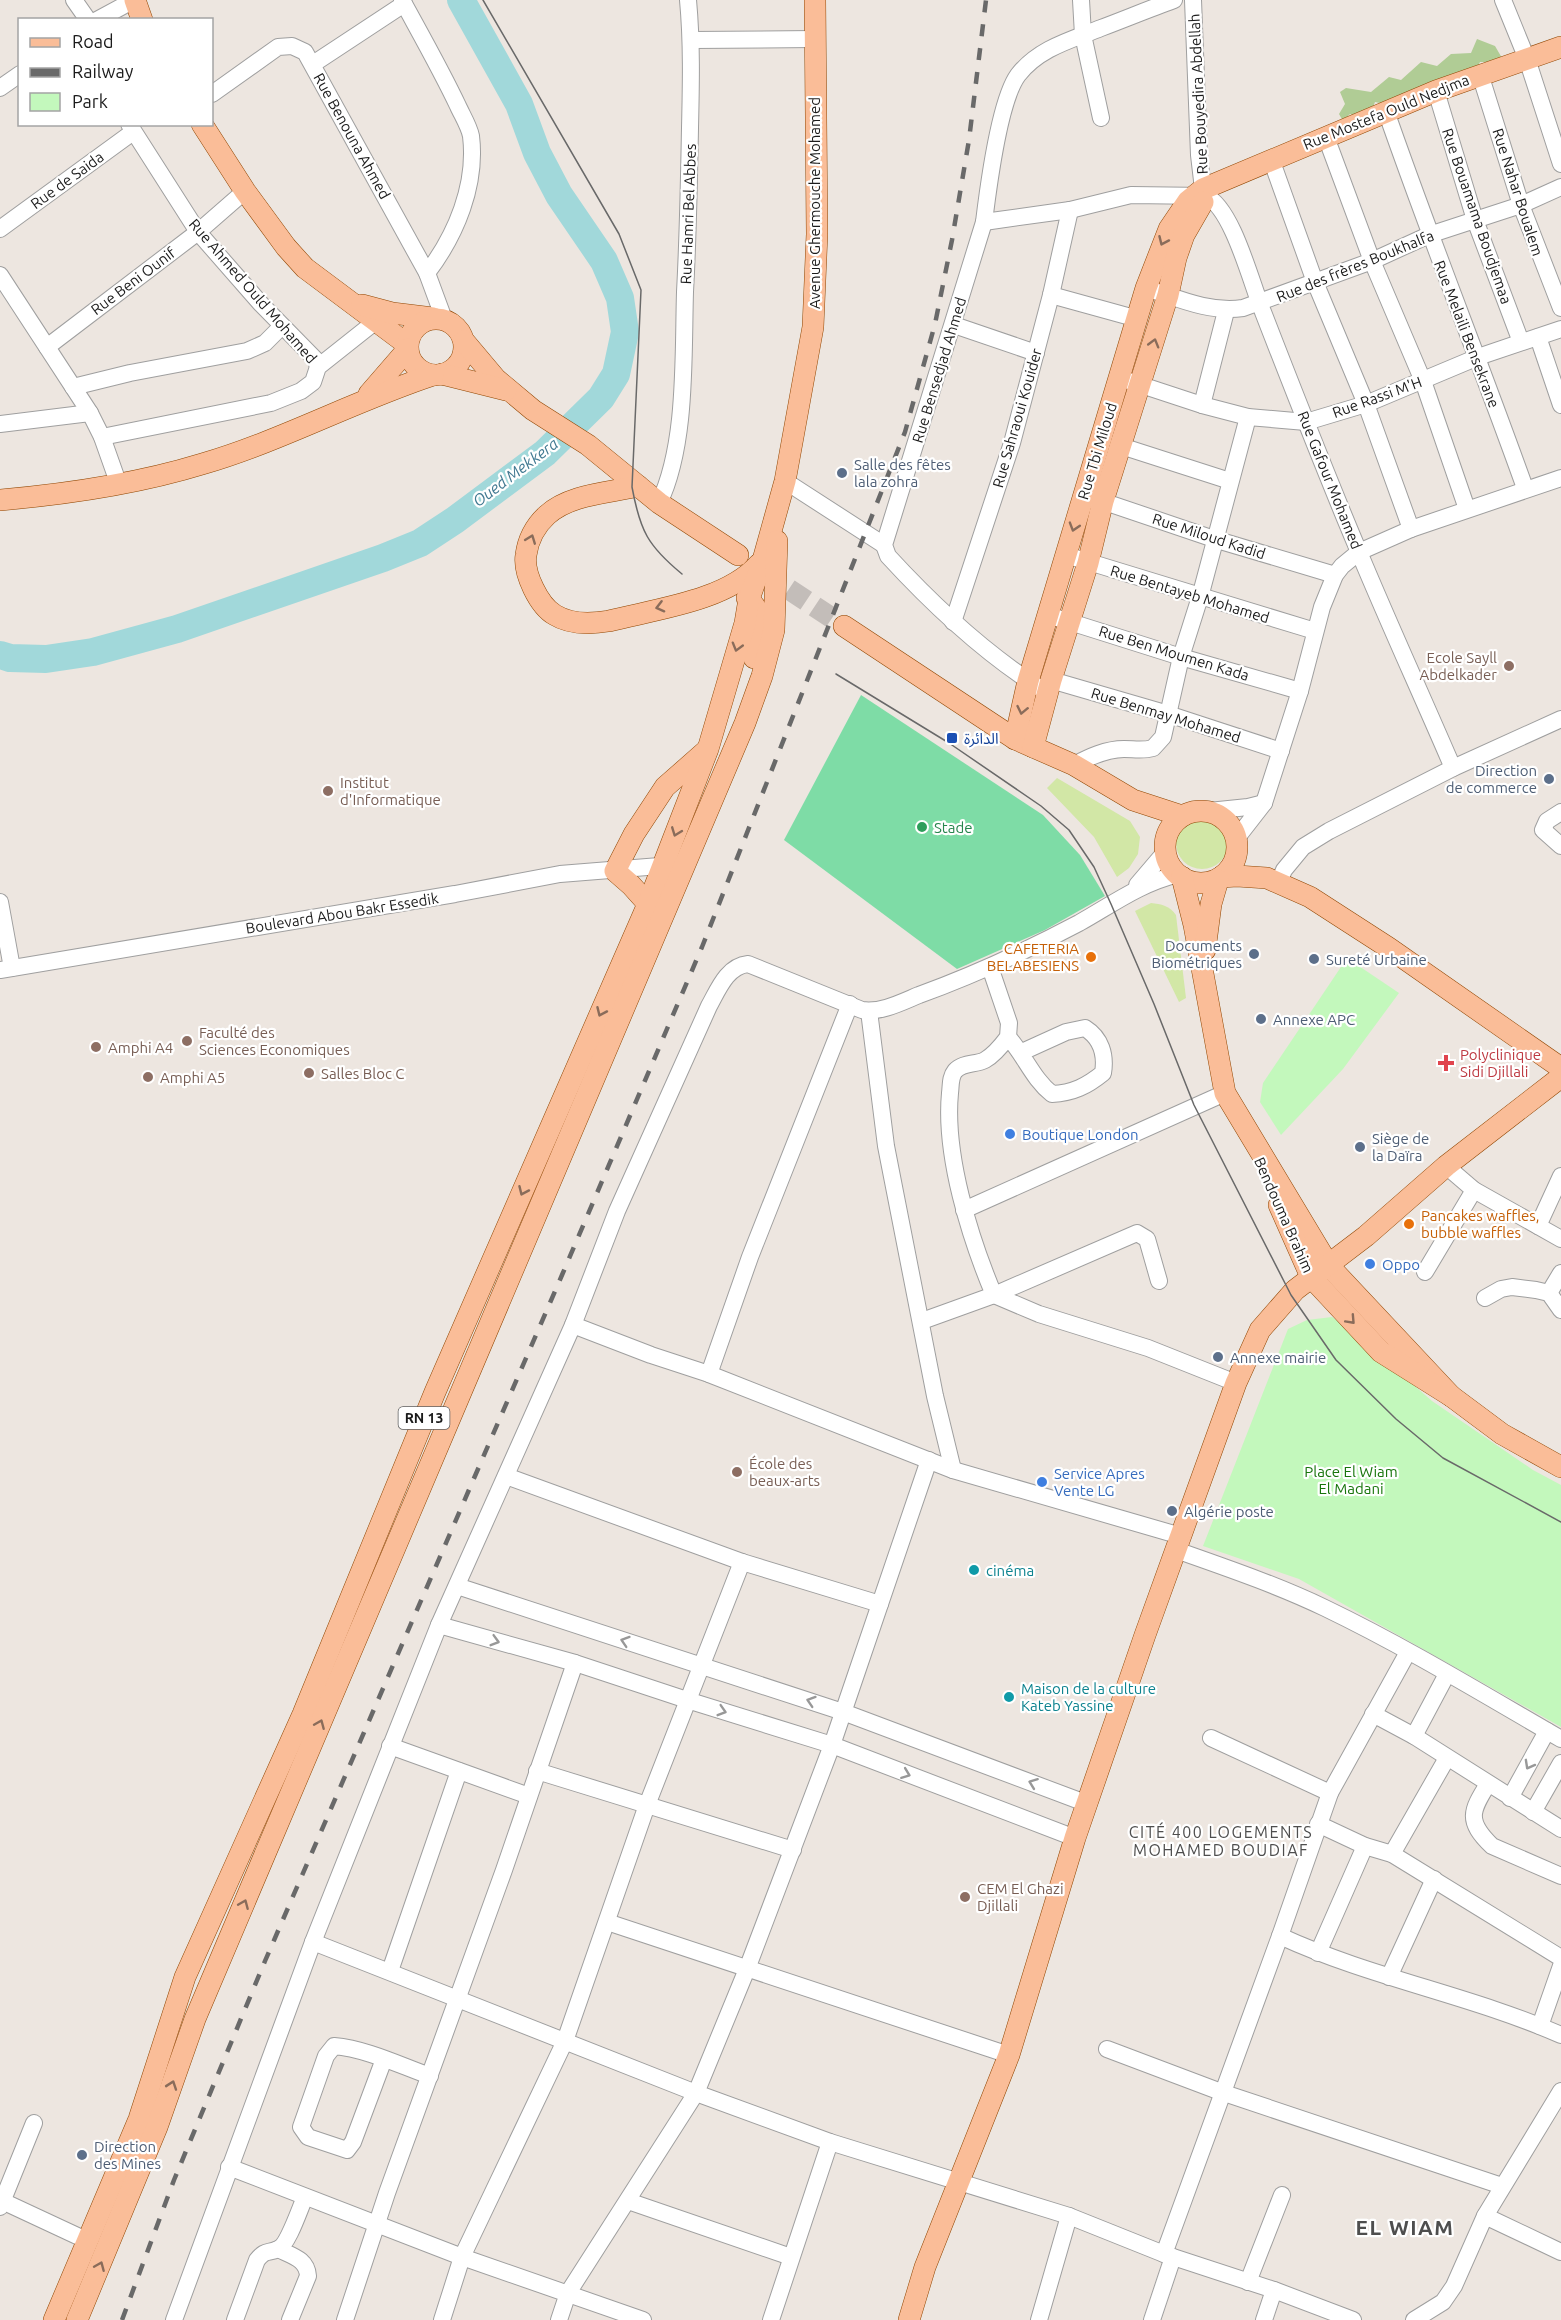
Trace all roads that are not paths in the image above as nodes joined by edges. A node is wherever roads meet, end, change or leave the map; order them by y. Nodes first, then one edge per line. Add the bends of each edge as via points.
1 (74, 0) edge
2 (135, 0) edge
3 (688, 0) edge
4 (815, 0) edge
5 (1081, 0) edge
6 (1174, 0) edge
7 (1193, 0) edge
8 (1503, 0) edge
9 (403, 2) edge
10 (87, 18) edge
11 (101, 18) edge
12 (141, 18) edge
13 (1083, 35) junction
14 (814, 39) junction
15 (692, 40) junction
16 (1561, 47) edge
17 (1527, 59) junction
18 (313, 63) junction
19 (1480, 74) junction
20 (18, 75) edge
21 (0, 88) edge
22 (1436, 91) junction
23 (213, 93) edge
24 (1386, 111) junction
25 (1101, 118) dead end
26 (203, 126) edge
27 (131, 128) edge
28 (1326, 137) junction
29 (1271, 159) junction
30 (1561, 164) edge
31 (1561, 187) edge
32 (245, 190) junction
33 (1204, 191) junction
34 (1521, 205) junction
35 (1070, 210) junction
36 (1475, 220) junction
37 (984, 222) junction
38 (0, 229) edge
39 (198, 232) junction
40 (1429, 235) junction
41 (1372, 261) junction
42 (427, 273) junction
43 (0, 275) edge
44 (1315, 282) junction
45 (1146, 288) junction
46 (1051, 295) junction
47 (1168, 295) junction
48 (7, 299) edge
49 (352, 302) junction
50 (1259, 304) junction
51 (1561, 308) edge
52 (1226, 310) junction
53 (439, 319) junction
54 (1138, 319) junction
55 (376, 321) junction
56 (954, 325) junction
57 (282, 326) junction
58 (1561, 329) edge
59 (1538, 337) junction
60 (464, 341) junction
61 (1521, 342) junction
62 (47, 347) junction
63 (408, 347) junction
64 (1036, 352) junction
65 (1478, 357) junction
66 (318, 367) junction
67 (438, 374) junction
68 (1120, 378) junction
69 (1422, 381) junction
70 (1141, 385) junction
71 (73, 387) junction
72 (508, 391) junction
73 (365, 399) junction
74 (1366, 404) junction
75 (1202, 405) junction
76 (1561, 405) edge
77 (90, 413) junction
78 (1248, 417) junction
79 (1306, 422) junction
80 (0, 424) edge
81 (102, 437) junction
82 (1121, 446) junction
83 (612, 463) junction
84 (1561, 478) edge
85 (785, 481) junction
86 (1230, 481) junction
87 (119, 485) junction
88 (638, 486) junction
89 (1525, 488) junction
90 (593, 495) junction
91 (1094, 498) junction
92 (0, 500) edge
93 (659, 503) junction
94 (1467, 509) junction
95 (777, 511) junction
96 (1411, 529) junction
97 (1214, 539) junction
98 (885, 545) junction
99 (1359, 552) junction
100 (738, 555) dead end
101 (1066, 555) junction
102 (763, 560) junction
103 (1088, 562) junction
104 (1335, 575) junction
105 (717, 593) junction
106 (1200, 597) junction
107 (749, 599) junction
108 (1048, 615) junction
109 (1070, 620) junction
110 (953, 622) junction
111 (844, 626) tunnel mouth
112 (1315, 631) junction
113 (1181, 657) junction
114 (1028, 681) junction
115 (1049, 686) junction
116 (1300, 691) junction
117 (1168, 714) junction
118 (1561, 719) edge
119 (1024, 743) junction
120 (708, 749) junction
121 (1281, 751) junction
122 (1074, 765) junction
123 (1453, 768) junction
124 (723, 772) junction
125 (1121, 795) junction
126 (1264, 803) junction
127 (1209, 811) junction
128 (1561, 812) edge
129 (1182, 816) junction
130 (1166, 846) junction
131 (1561, 846) edge
132 (1237, 847) junction
133 (664, 865) junction
134 (686, 865) junction
135 (615, 871) junction
136 (1180, 876) junction
137 (1219, 879) junction
138 (1273, 880) junction
139 (1130, 892) junction
140 (0, 902) edge
141 (648, 904) junction
142 (990, 967) junction
143 (6, 969) edge
144 (1203, 975) junction
145 (850, 1004) junction
146 (869, 1011) junction
147 (1008, 1037) junction
148 (1022, 1052) junction
149 (1561, 1068) edge
150 (1561, 1077) edge
151 (1225, 1093) junction
152 (1446, 1166) junction
153 (1561, 1176) edge
154 (1474, 1190) junction
155 (964, 1210) junction
156 (1538, 1226) junction
157 (1561, 1239) edge
158 (1320, 1271) junction
159 (1425, 1272) dead end
160 (1561, 1273) edge
161 (1159, 1281) dead end
162 (1549, 1293) junction
163 (994, 1295) junction
164 (1485, 1298) dead end
165 (1561, 1310) edge
166 (922, 1321) junction
167 (573, 1325) junction
168 (709, 1374) junction
169 (1236, 1383) junction
170 (929, 1460) junction
171 (1561, 1467) edge
172 (953, 1470) junction
173 (506, 1476) junction
174 (1179, 1543) junction
175 (742, 1562) junction
176 (457, 1586) junction
177 (880, 1604) junction
178 (439, 1625) junction
179 (1408, 1652) junction
180 (575, 1663) junction
181 (703, 1667) junction
182 (1447, 1674) junction
183 (687, 1700) junction
184 (843, 1712) junction
185 (1373, 1714) junction
186 (1554, 1735) edge
187 (1414, 1736) junction
188 (1211, 1738) dead end
189 (832, 1745) junction
190 (390, 1746) junction
191 (1447, 1758) junction
192 (1561, 1763) edge
193 (459, 1771) junction
194 (537, 1771) junction
195 (1488, 1784) junction
196 (1329, 1793) junction
197 (530, 1796) junction
198 (1510, 1798) junction
199 (1088, 1804) junction
200 (647, 1805) junction
201 (1533, 1812) junction
202 (1317, 1824) junction
203 (1561, 1829) edge
204 (1075, 1838) junction
205 (1365, 1846) junction
206 (793, 1850) junction
207 (1392, 1854) junction
208 (1561, 1876) edge
209 (1434, 1879) junction
210 (607, 1922) junction
211 (1281, 1936) junction
212 (313, 1942) junction
213 (1318, 1953) junction
214 (1561, 1958) edge
215 (1561, 1966) edge
216 (747, 1969) junction
217 (390, 1971) junction
218 (1389, 1977) junction
219 (458, 1998) junction
220 (1540, 2026) junction
221 (1561, 2035) edge
222 (565, 2042) junction
223 (1107, 2049) dead end
224 (1009, 2055) junction
225 (384, 2059) junction
226 (430, 2076) junction
227 (1561, 2091) edge
228 (1221, 2092) junction
229 (696, 2093) junction
230 (34, 2123) dead end
231 (830, 2142) junction
232 (229, 2167) junction
233 (959, 2181) junction
234 (1502, 2186) junction
235 (1282, 2195) dead end
236 (305, 2197) junction
237 (628, 2201) junction
238 (1, 2203) edge
239 (1069, 2216) junction
240 (1485, 2216) junction
241 (376, 2224) junction
242 (88, 2241) junction
243 (278, 2249) junction
244 (1561, 2252) edge
245 (1169, 2255) junction
246 (462, 2257) junction
247 (791, 2257) junction
248 (1248, 2282) junction
249 (1274, 2290) junction
250 (568, 2293) junction
251 (638, 2319) edge
252 (54, 2320) edge
253 (77, 2320) edge
254 (174, 2320) edge
255 (235, 2320) edge
256 (290, 2320) edge
257 (345, 2320) edge
258 (442, 2320) edge
259 (559, 2320) edge
260 (771, 2320) edge
261 (909, 2320) edge
262 (1038, 2320) edge
263 (1152, 2320) edge
264 (1264, 2320) edge
265 (1353, 2320) edge
266 (1414, 2320) edge

1 - 10 street
2 - 11 street
2 - 12 main road
3 - 15 street, Rue Hamri Bel Abbes
4 - 14 main road, Avenue Ghermouche Mohamed
5 - 13 street
6 - 13 street, Rue Bensedjad Ahmed
7 - 33 street, Rue Bouyedira Abdellah via 1198,155
8 - 17 street
9 - 18 street
9 - 42 street via 470,133 472,161 463,205 454,232
13 - 25 street
13 - 37 street, Rue Bensedjad Ahmed via 1058,43 1018,75 1004,114
14 - 15 street
14 - 85 main road, Avenue Ghermouche Mohamed via 817,234 813,327
15 - 93 street, Rue Hamri Bel Abbes via 689,213 678,429 667,487
16 - 17 main road, Rue Mostefa Ould Nedjma
17 - 19 main road, Rue Mostefa Ould Nedjma
17 - 30 street
18 - 23 street, Rue Benouna Ahmed via 299,48 278,47
18 - 42 street, Rue Benouna Ahmed
19 - 22 main road, Rue Mostefa Ould Nedjma
19 - 34 street, Rue Nahar Boualem
20 - 21 street
22 - 24 main road, Rue Mostefa Ould Nedjma
22 - 36 street, Rue Bouamama Boudjemaa
24 - 28 main road, Rue Mostefa Ould Nedjma
24 - 40 street, Rue Melaili Bensekrane
26 - 32 main road
27 - 38 street, Rue de Saida
27 - 39 street, Rue Ahmed Ould Mohamed
28 - 29 main road, Rue Mostefa Ould Nedjma
28 - 41 street
29 - 33 main road, Rue Mostefa Ould Nedjma
29 - 44 street
31 - 34 street, Rue des frères Boukhalfa
32 - 39 street, Rue Beni Ounif
32 - 49 main road via 305,268
33 - 35 street via 1131,195
33 -> 45 main road, Rue Tbi Miloud via 1169,229
33 - 47 main road via 1176,258
33 - 50 street, Rue Gafour Mohamed via 1223,211
34 - 36 street, Rue des frères Boukhalfa
34 - 51 street, Rue Nahar Boualem
35 - 37 street
35 - 46 street, Rue Sahraoui Kouider
36 - 40 street, Rue des frères Boukhalfa
36 - 61 street, Rue Bouamama Boudjemaa
37 - 56 street, Rue Bensedjad Ahmed
39 - 57 street, Rue Ahmed Ould Mohamed
39 - 62 street, Rue Beni Ounif
40 - 41 street, Rue des frères Boukhalfa
40 - 65 street, Rue Melaili Bensekrane
41 - 44 street, Rue des frères Boukhalfa
41 - 69 street
42 - 53 street, Rue Benouna Ahmed
43 - 48 street
44 - 50 street, Rue des frères Boukhalfa
44 - 74 street
45 - 47 street, Rue des frères Boukhalfa
45 - 54 main road, Rue Tbi Miloud
46 - 54 street
46 - 64 street, Rue Sahraoui Kouider
47 - 52 street, Rue des frères Boukhalfa
70 -> 47 main road
48 - 62 street
49 - 53 main road via 392,313
49 - 55 main road
50 - 52 street, Rue des frères Boukhalfa
50 - 79 street, Rue Gafour Mohamed
52 - 75 street
53 - 60 main road via 457,327
53 - 63 main road via 416,327
54 - 68 main road, Rue Tbi Miloud
55 - 63 main road
55 - 66 street
56 - 64 street
56 - 98 street, Rue Bensedjad Ahmed
57 - 66 street, Rue Ahmed Ould Mohamed via 316,360
57 - 71 street via 266,343 247,351
58 - 59 street, Rue Rassi M'H
59 - 61 street, Rue Rassi M'H
59 - 76 street
60 - 67 main road via 457,365
60 - 72 main road
61 - 65 street, Rue Rassi M'H
62 - 71 street
63 - 67 main road via 416,366
63 - 73 main road
64 - 110 street, Rue Sahraoui Kouider via 1012,443
65 - 69 street, Rue Rassi M'H
65 - 89 street, Rue Melaili Bensekrane
66 - 81 street via 313,382 271,403
67 - 72 main road
67 - 73 main road
68 - 70 street, Rue Rassi M'H
68 - 91 main road, Rue Tbi Miloud
69 - 74 street, Rue Rassi M'H
69 - 94 street
70 - 75 street, Rue Rassi M'H
70 - 82 main road
71 - 77 street
72 - 83 main road
73 - 87 main road via 247,449
74 - 79 street, Rue Rassi M'H
74 - 96 street
75 - 78 street, Rue Rassi M'H
77 - 80 street
77 - 81 street
78 - 79 street, Rue Rassi M'H
78 - 86 street
79 - 99 street, Rue Gafour Mohamed
81 - 87 street
82 - 86 street
82 - 91 main road
83 - 88 main road
83 - 90 main road via 606,480
84 - 89 street
85 - 95 main road, Avenue Ghermouche Mohamed
85 - 98 street
86 - 97 street
87 - 92 main road
88 - 90 main road
88 - 93 main road
89 - 94 street
105 -> 90 main road via 595,624 564,619 546,609 531,583 525,558 528,541 548,514
91 - 97 street, Rue Miloud Kadid
91 -> 101 main road, Rue Tbi Miloud
91 - 103 main road
93 - 100 main road
94 - 96 street
95 - 102 main road, RN 13
95 - 124 main road, RN 13 via 772,644
96 - 99 street
97 - 104 street, Rue Miloud Kadid
97 - 106 street
98 - 110 street via 888,556
99 - 104 street
99 - 123 street, Rue Gafour Mohamed
101 - 103 street, Rue Bentayeb Mohamed
101 - 108 main road, Rue Tbi Miloud
102 - 105 main road via 739,582
102 - 107 main road, RN 13
103 - 106 street, Rue Bentayeb Mohamed
103 - 109 main road
104 - 112 street
105 - 107 main road
106 - 112 street, Rue Bentayeb Mohamed
106 - 113 street
107 -> 120 main road, RN 13
107 - 124 main road via 758,611 759,635 724,754
108 - 109 street, Rue Ben Moumen Kada
108 - 114 main road, Rue Tbi Miloud
109 - 113 street, Rue Ben Moumen Kada
109 - 115 main road
110 - 114 street
111 - 119 main road
112 - 116 street
113 - 116 street, Rue Ben Moumen Kada
113 - 117 street
114 - 115 street
114 -> 119 main road, Rue Tbi Miloud
115 - 117 street, Rue Benmay Mohamed
115 - 119 main road
116 - 121 street
117 - 121 street, Rue Benmay Mohamed
117 - 122 street via 1162,737 1153,748 1108,751
118 - 123 street
119 - 122 main road
120 -> 133 main road, RN 13
120 - 135 main road via 665,787
121 - 126 street
122 - 125 main road
123 - 138 street via 1303,847
124 - 134 main road, RN 13
125 - 129 main road
125 - 130 main road via 1145,817
126 - 127 street
126 - 132 street
127 - 129 main road
127 - 132 main road via 1229,823
128 - 131 street via 1547,821 1544,830
129 - 130 main road via 1171,827
130 - 136 main road via 1168,861
130 - 139 street
132 - 137 main road via 1234,863
132 - 138 main road
133 - 134 street, Boulevard Abou Bakr Essedik
133 - 135 street, Boulevard Abou Bakr Essedik
133 - 141 main road, RN 13
253 -> 134 main road, RN 13 via 158,2127 195,2019
135 - 141 main road
135 - 143 street, Boulevard Abou Bakr Essedik via 560,874
136 - 137 main road via 1202,883
136 - 139 street via 1158,879
136 - 144 main road, Bendouma Brahim
137 - 138 main road via 1237,876
137 - 144 main road, Bendouma Brahim
138 - 149 main road via 1310,897 1389,948
139 - 142 street via 1079,923
140 - 143 street
141 -> 242 main road, RN 13 via 440,1381 303,1714 185,1977 139,2119
142 - 146 street
142 - 147 street via 1009,1023
144 - 151 main road, Bendouma Brahim
145 - 146 street
145 - 167 street via 748,964 725,977 617,1211
145 - 168 street via 750,1257
146 - 166 street via 886,1146
147 - 148 street
147 - 155 street via 985,1060 965,1065 951,1078 948,1114
148 - 148 street via 1040,1085 1052,1094 1066,1094 1088,1085 1103,1073 1105,1059 1099,1043 1086,1028 1066,1032
150 - 152 main road
151 - 155 street
151 - 158 main road, Bendouma Brahim
152 - 154 street
152 - 158 main road
153 - 156 street
154 - 156 street
154 - 159 street
155 - 163 street
156 - 157 street
158 - 169 main road via 1295,1290 1260,1330
158 - 171 main road, Bendouma Brahim via 1381,1352 1502,1434
160 - 162 street
161 - 163 street via 1147,1239 1137,1233
162 - 164 street via 1512,1287
162 - 165 street
163 - 166 street
163 - 169 street
166 - 172 street
167 - 168 street
167 - 173 street
168 - 170 street
169 - 174 main road
170 - 172 street
170 - 177 street
172 - 174 street
173 - 175 street
173 - 176 street
174 - 179 street via 1325,1608
174 - 199 main road
175 - 177 street
175 - 181 street
176 - 178 street
181 -> 176 street
177 - 184 street
178 -> 180 street
178 - 190 street
179 - 182 street
179 - 185 street
180 - 183 street
180 - 194 street
181 - 183 street
184 -> 181 street
182 - 186 street
182 - 187 street
183 -> 189 street
183 - 200 street
184 - 189 street
199 -> 184 street
185 - 187 street
185 - 196 street
186 -> 198 street
187 - 191 street
188 - 196 street
189 -> 204 street
189 - 206 street
190 - 193 street
190 - 212 street
191 - 195 street
191 - 207 street
192 - 201 street
193 - 197 street
193 - 217 street
194 - 197 street
194 - 200 street
195 - 198 street
195 - 208 street via 1473,1817 1483,1837 1492,1845
196 - 202 street
197 - 219 street
198 - 201 street
199 - 204 main road
200 - 206 street
200 - 210 street
201 - 203 street
202 - 205 street
202 - 211 street
204 - 224 main road
205 - 207 street
205 - 213 street
206 - 216 street
207 - 209 street
209 - 214 street
209 - 218 street
210 - 216 street
210 - 222 street
211 - 213 street
211 - 228 street
212 - 217 street
212 - 232 street
213 - 218 street
215 - 220 street
216 - 224 street
216 - 229 street
217 - 219 street
218 - 220 street via 1479,2003
219 - 222 street
219 - 226 street
220 - 221 street
222 - 229 street
222 - 246 street
223 - 228 street
224 - 233 main road
225 - 225 street via 334,2046 301,2127 308,2137 347,2150
225 - 226 street
226 - 241 street
227 - 234 street
228 - 234 street
228 - 245 street
229 - 231 street
229 - 237 street
230 - 238 street
231 - 233 street
231 - 247 street
232 - 236 street
232 - 254 street
233 - 239 street
233 - 261 main road
234 - 240 street
235 - 248 street
236 - 241 street
236 - 243 street
237 - 247 street
237 - 250 street
238 - 242 street
239 - 245 street
239 - 262 street
240 - 244 street
240 - 266 street via 1443,2302
241 - 246 street
241 - 257 street
242 - 252 main road, RN 13
243 - 255 street via 263,2253 257,2260
243 - 256 street via 304,2262 307,2268 308,2276
245 - 248 street
245 - 263 street
246 - 250 street
246 - 258 street
247 - 260 street
248 - 249 street
249 - 264 street
249 - 265 street
250 - 251 street
250 - 259 street

